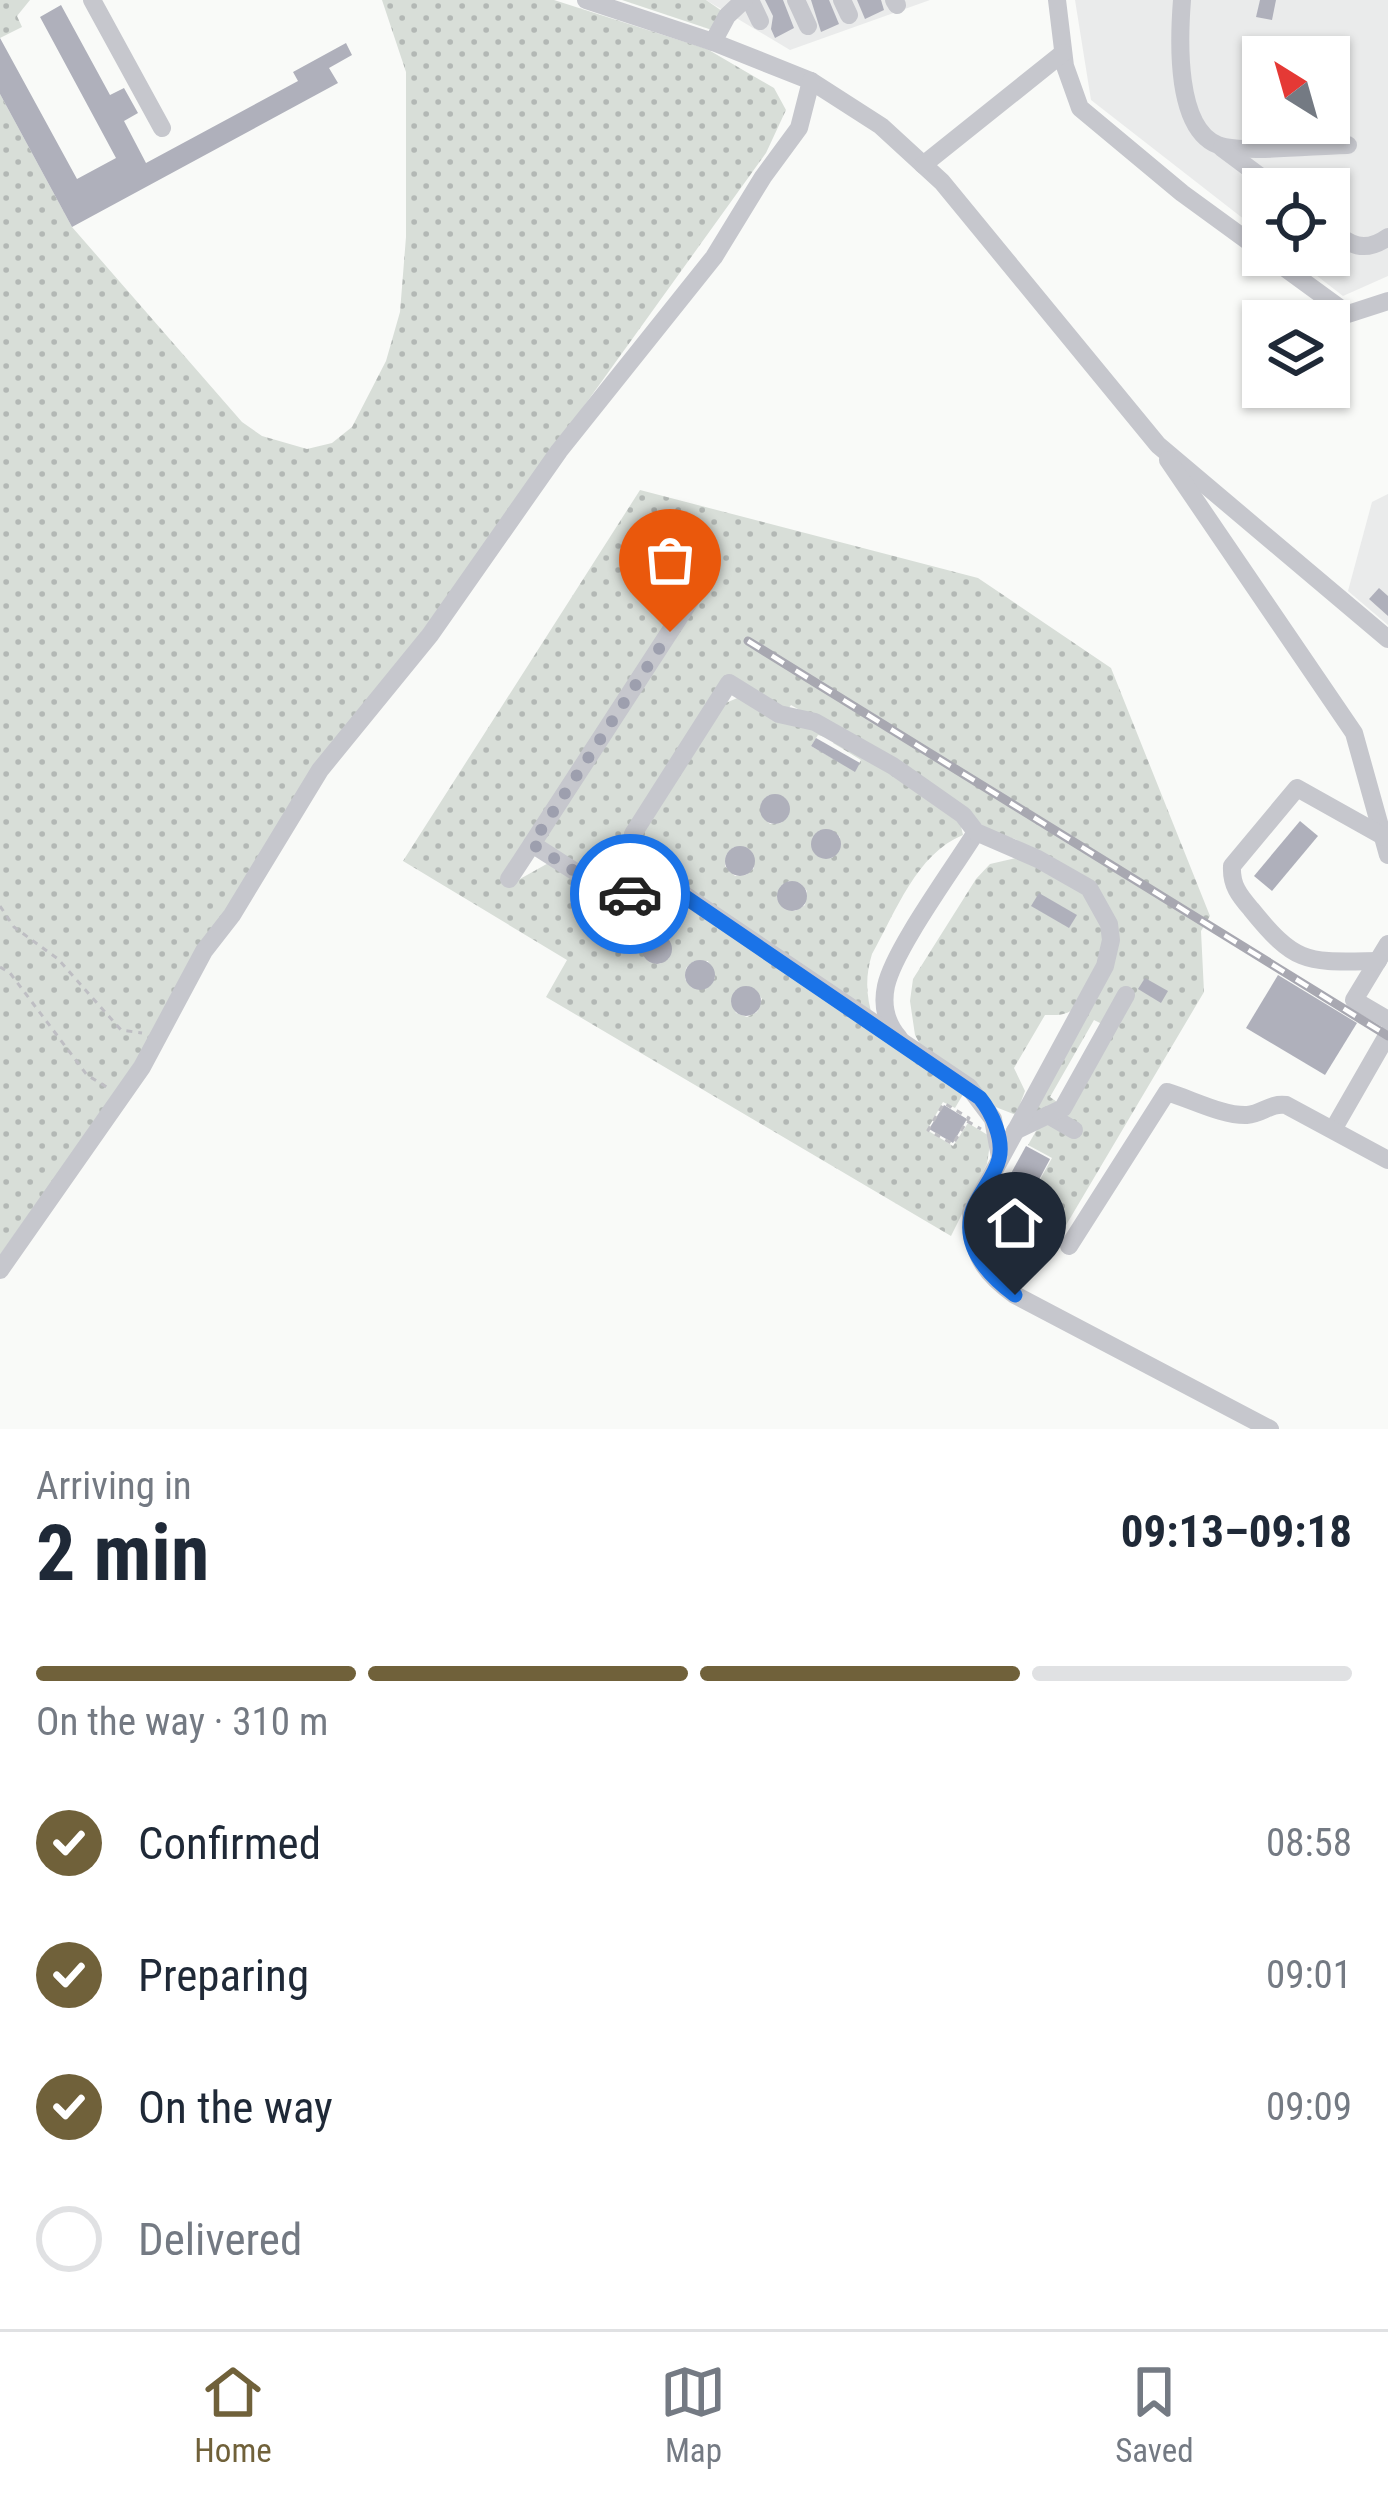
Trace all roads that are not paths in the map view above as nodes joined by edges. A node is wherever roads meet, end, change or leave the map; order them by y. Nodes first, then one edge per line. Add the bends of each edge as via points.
1 (92, 0) edge
2 (586, 0) edge
3 (747, 0) edge
4 (796, 0) edge
5 (1057, 0) edge
6 (1182, 0) edge
7 (760, 21) dead end
8 (808, 26) dead end
9 (713, 42) junction
10 (1063, 53) junction
11 (811, 81) junction
12 (162, 128) dead end
13 (1348, 145) dead end
14 (1222, 148) junction
15 (923, 165) junction
16 (1249, 168) edge
17 (1242, 236) edge
18 (1388, 238) edge
19 (1350, 245) edge
20 (1295, 276) edge
21 (1388, 302) edge
22 (1158, 445) junction
23 (693, 596) dead end
24 (1388, 639) edge
25 (976, 832) junction
26 (1386, 843) edge
27 (532, 844) junction
28 (645, 868) junction
29 (509, 879) dead end
30 (642, 891) junction
31 (678, 892) junction
32 (1383, 952) edge
33 (1126, 995) dead end
34 (1388, 1020) edge
35 (1388, 1034) edge
36 (902, 1042) junction
37 (1179, 1074) dead end
38 (1167, 1092) junction
39 (1048, 1115) junction
40 (1334, 1129) junction
41 (1075, 1130) dead end
42 (1004, 1142) junction
43 (1388, 1160) edge
44 (1069, 1246) dead end
45 (0, 1270) edge
46 (1270, 1429) edge

1 - 12 street
2 - 9 street
3 - 7 street
3 - 9 street
4 - 8 street
5 - 10 street
6 - 14 street via 1178,50 1191,118
9 - 11 street
10 - 15 street
10 - 17 street via 1072,92 1090,119
11 - 15 street
11 - 45 street via 799,128 714,257 320,770 122,1096
13 - 14 street
14 - 16 street
15 - 22 street
18 - 19 street
20 - 21 street via 1348,314
22 - 24 street
22 - 26 street via 1354,733
23 - 27 street
25 - 28 street via 893,766 729,683 633,834
25 - 36 street via 891,969 885,1007
25 - 42 street via 1084,885 1111,932 1098,984
26 - 32 street via 1297,788 1232,866 1237,892 1286,950 1332,962
27 - 29 street
27 - 30 street via 610,894
28 - 30 street
28 - 31 street
30 - 31 street
31 - 36 street
32 - 34 street via 1354,1000
33 - 39 street via 1063,1108
35 - 40 street
36 - 42 street via 980,1098
37 - 38 street
38 - 40 street via 1240,1115 1279,1103
38 - 44 street
39 - 41 street
39 - 42 street
40 - 43 street
42 - 46 street via 971,1214 973,1244 991,1277

